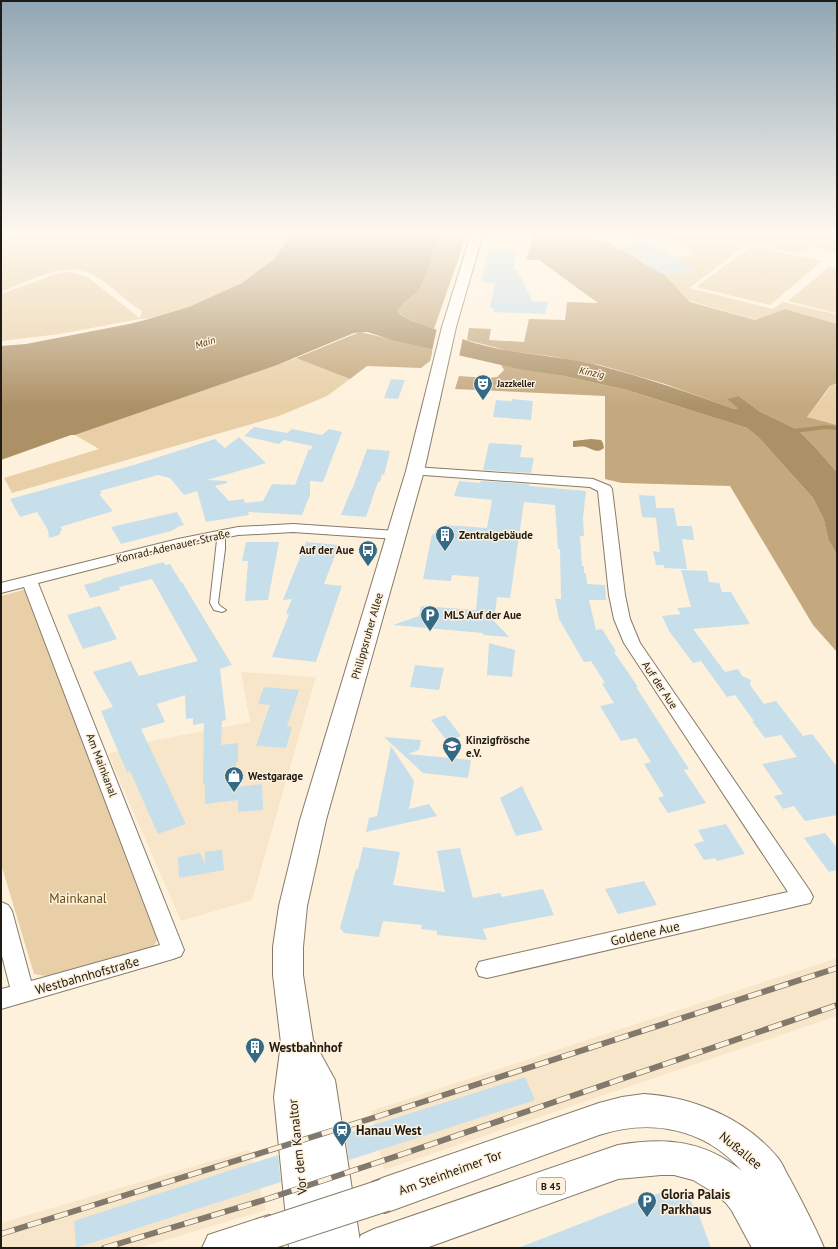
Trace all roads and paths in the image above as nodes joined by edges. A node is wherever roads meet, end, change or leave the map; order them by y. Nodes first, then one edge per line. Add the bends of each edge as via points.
1 (460, 292) edge
2 (415, 471) junction
3 (221, 533) junction
4 (396, 535) junction
5 (29, 581) junction
6 (1, 588) edge
7 (222, 610) dead end
8 (803, 896) joint
9 (1, 912) edge
10 (173, 950) joint
11 (487, 969) dead end
12 (23, 993) junction
13 (1, 999) edge
14 (296, 1043) junction
15 (680, 1115) joint
16 (381, 1246) edge
17 (221, 1248) edge
18 (308, 1248) edge
19 (342, 1248) edge
20 (772, 1248) edge
21 (805, 1248) edge

1 - 2 main road, Philippsruher Allee
2 - 4 main road, Philippsruher Allee
2 - 8 street, Auf der Aue via 593,483 605,489 618,602 632,643
3 - 4 street, Konrad-Adenauer-Straße via 280,528
3 - 5 street, Konrad-Adenauer-Straße
3 - 7 lane via 222,549 214,603
4 - 14 main road, Philippsruher Allee via 313,820 292,906 288,975
5 - 6 street, Konrad-Adenauer-Straße
5 - 10 street, Am Mainkanal
8 - 11 street, Goldene Aue
9 - 12 street
10 - 12 street, Westbahnhofstraße
12 - 13 street, Westbahnhofstraße
14 - 18 main road, Vor dem Kanaltor via 291,1098
14 - 19 main road via 318,1080
15 - 17 main road, Am Steinheimer Tor, bridge via 644,1110 599,1118 385,1195
15 - 21 main road, Nußallee via 731,1138 753,1156 765,1170 789,1212
16 - 20 main road, B 45 via 618,1162 669,1157 694,1162 716,1172 739,1190 759,1221

